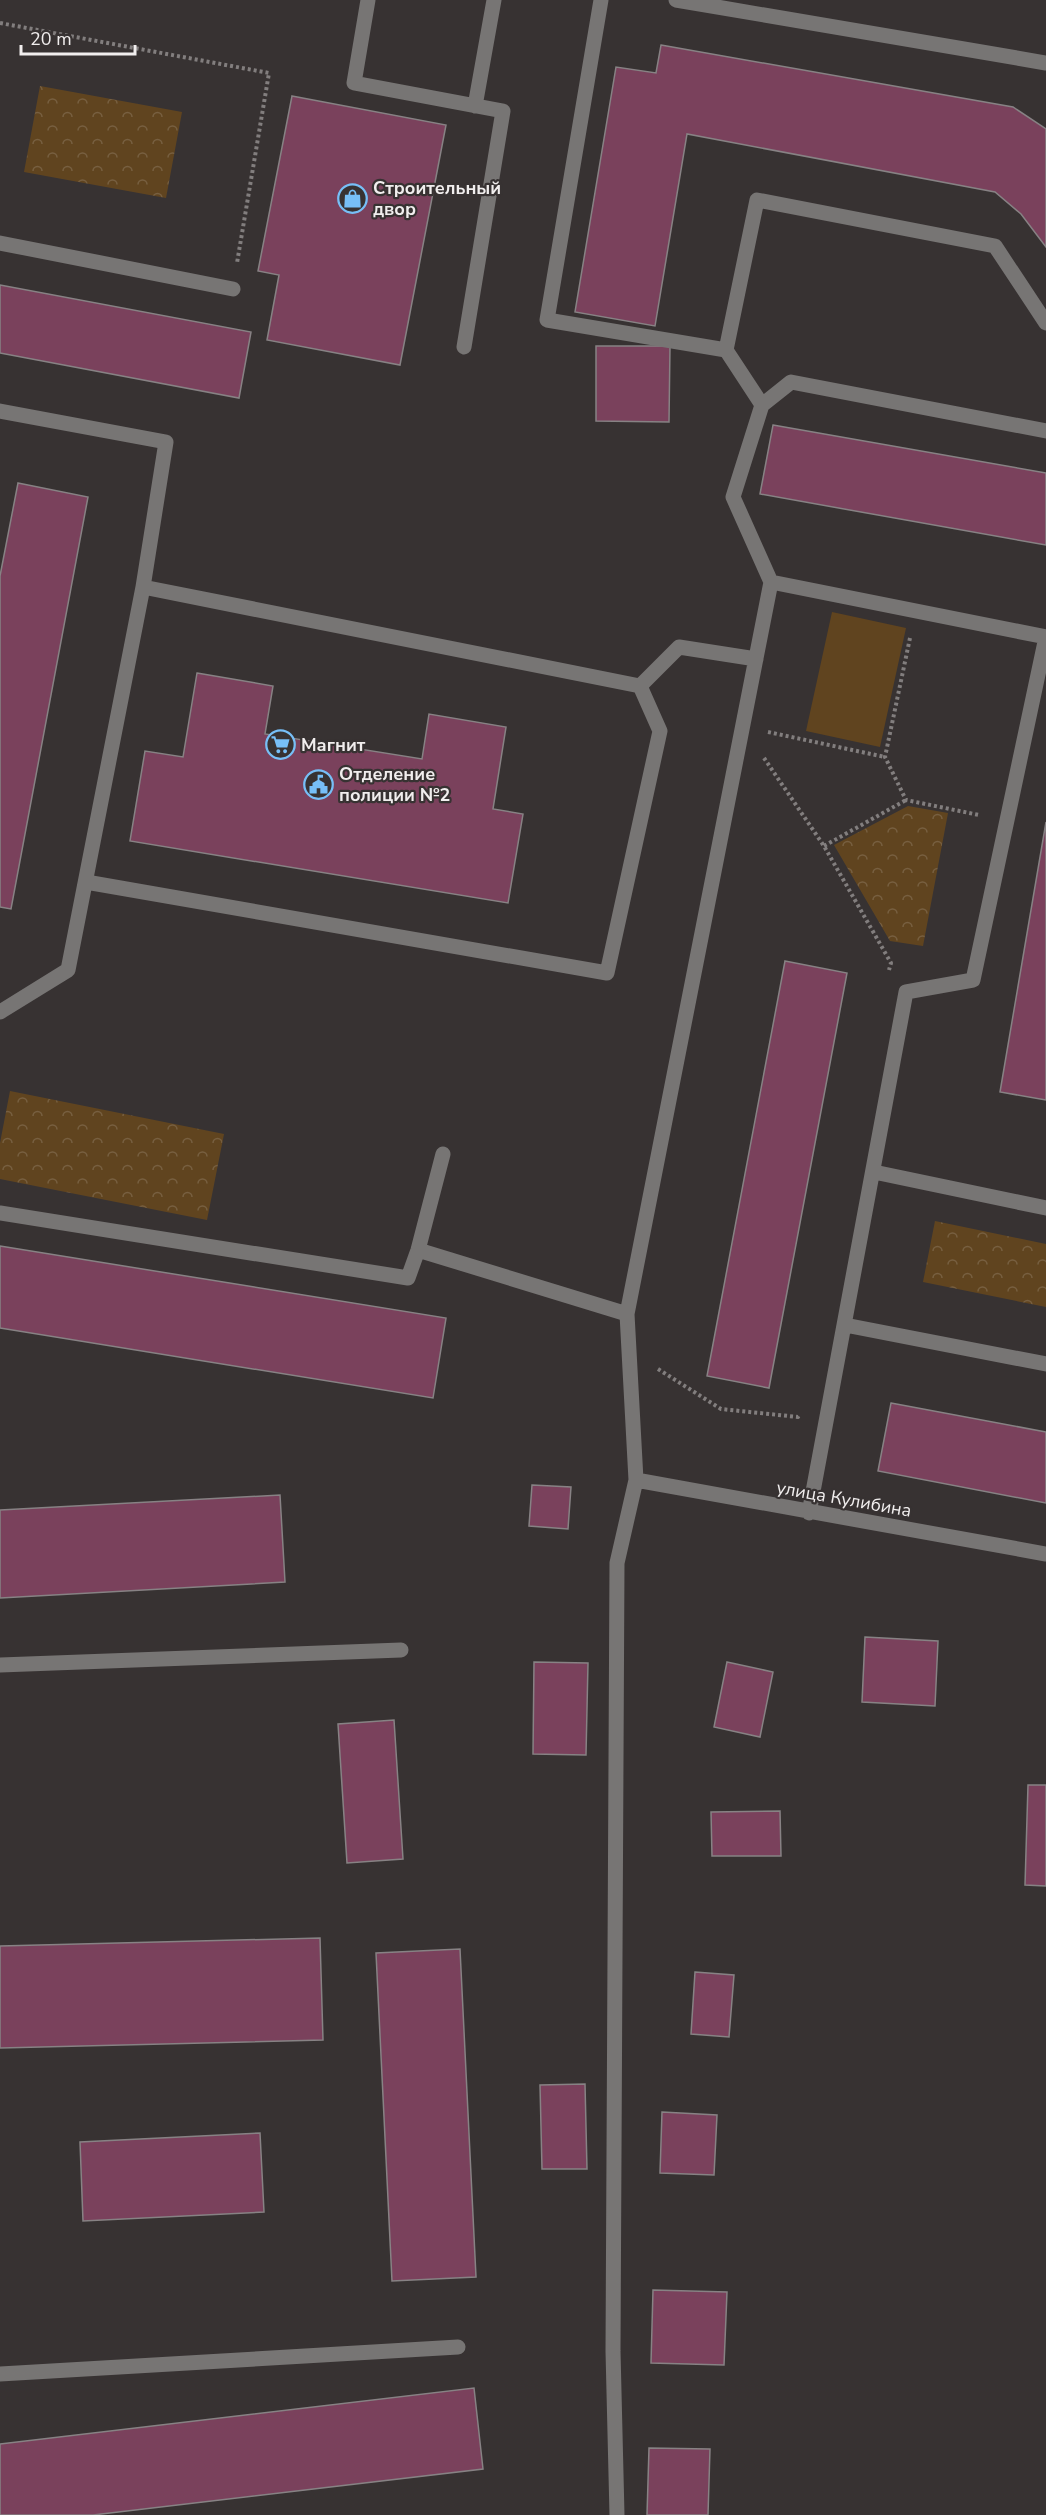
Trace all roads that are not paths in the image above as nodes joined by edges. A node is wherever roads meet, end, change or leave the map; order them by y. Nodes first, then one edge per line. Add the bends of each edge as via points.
1 (368, 0) edge
2 (494, 0) edge
3 (601, 0) edge
4 (676, 0) edge
5 (1046, 63) edge
6 (475, 106) junction
7 (0, 243) edge
8 (233, 289) road end
9 (1046, 323) edge
10 (464, 347) dead end
11 (726, 350) junction
12 (762, 405) junction
13 (0, 411) edge
14 (1046, 431) edge
15 (771, 582) junction
16 (143, 587) junction
17 (1046, 637) edge
18 (756, 658) junction
19 (640, 686) junction
20 (86, 882) junction
21 (0, 1012) edge
22 (444, 1154) dead end
23 (874, 1172) junction
24 (1046, 1208) edge
25 (0, 1213) edge
26 (418, 1250) junction
27 (627, 1314) junction
28 (845, 1325) junction
29 (1046, 1364) edge
30 (636, 1480) junction
31 (809, 1513) junction
32 (1046, 1554) edge
33 (401, 1650) dead end
34 (0, 1665) edge
35 (458, 2347) dead end
36 (0, 2374) edge
37 (617, 2515) edge

1 - 6 street via 354,84
2 - 6 street
3 - 11 street via 547,320
4 - 5 street
6 - 10 street via 503,111
7 - 8 street
9 - 11 street via 994,246 757,200
11 - 12 street
12 - 14 street via 790,382
12 - 15 street via 733,497
13 - 16 street via 166,442
15 - 17 street
15 - 18 street
16 - 19 street
16 - 20 street
17 - 23 street via 973,980 906,992
18 - 19 street via 679,647
18 - 27 street
19 - 20 street via 660,731 607,974
20 - 21 street via 68,970
22 - 26 street
23 - 24 street
23 - 28 street
25 - 26 street via 408,1278
26 - 27 street
27 - 30 street
28 - 29 street
28 - 31 street
30 - 31 street, улица Кулибина
30 - 37 street via 617,1563 613,2351
31 - 32 street, улица Кулибина
33 - 34 street
35 - 36 street

